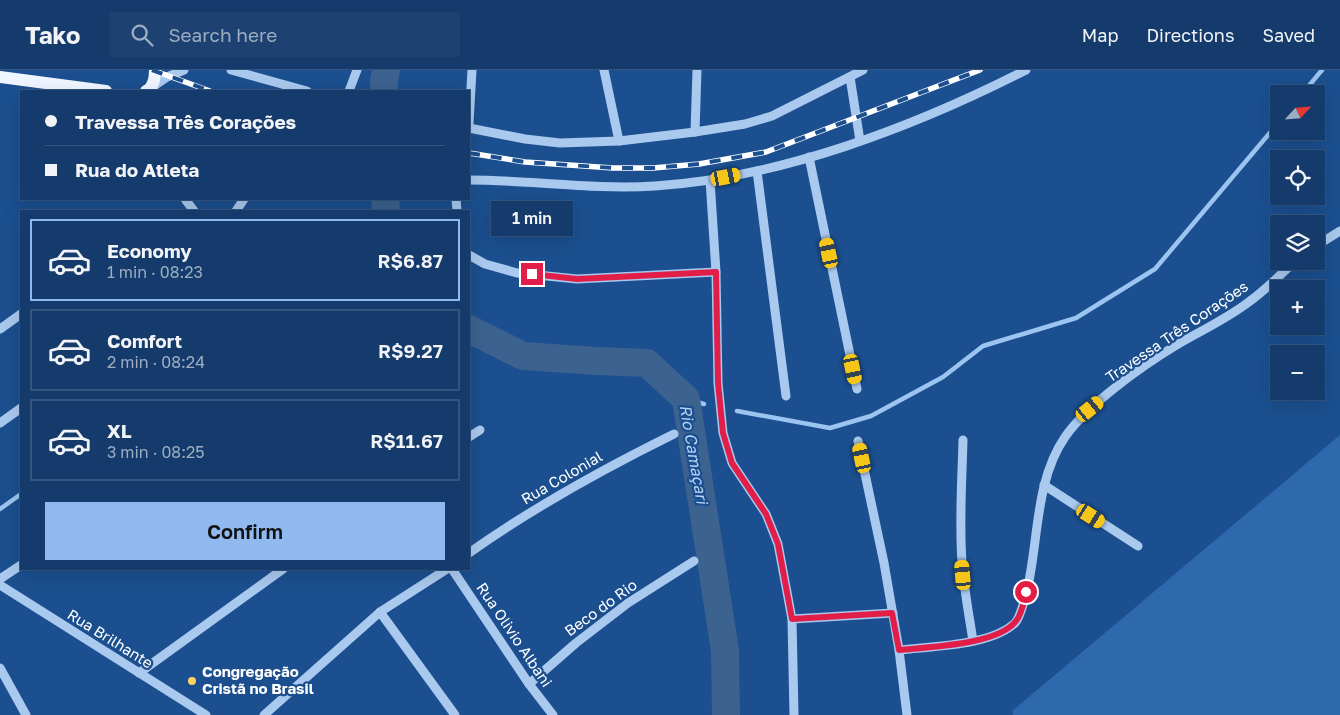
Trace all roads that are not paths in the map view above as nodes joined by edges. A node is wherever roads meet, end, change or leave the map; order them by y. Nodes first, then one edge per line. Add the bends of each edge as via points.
1 (155, 70) edge
2 (184, 70) edge
3 (231, 70) edge
4 (357, 70) edge
5 (472, 70) edge
6 (604, 70) edge
7 (697, 70) edge
8 (863, 70) edge
9 (1026, 70) edge
10 (0, 77) edge
11 (850, 77) junction
12 (98, 90) edge
13 (148, 90) edge
14 (148, 90) edge
15 (303, 90) edge
16 (349, 90) edge
17 (470, 105) edge
18 (470, 128) edge
19 (695, 132) junction
20 (619, 141) junction
21 (860, 142) junction
22 (809, 157) junction
23 (756, 171) junction
24 (470, 180) edge
25 (710, 180) junction
26 (1340, 231) edge
27 (1325, 240) edge
28 (470, 256) edge
29 (1286, 270) edge
30 (716, 272) junction
31 (20, 315) edge
32 (0, 329) edge
33 (857, 388) dead end
34 (786, 396) dead end
35 (20, 409) edge
36 (0, 423) edge
37 (480, 430) dead end
38 (674, 434) dead end
39 (470, 436) edge
40 (963, 440) dead end
41 (858, 441) dead end
42 (1044, 485) junction
43 (1138, 546) dead end
44 (470, 553) edge
45 (694, 561) dead end
46 (20, 566) edge
47 (281, 570) edge
48 (445, 570) edge
49 (453, 570) edge
50 (0, 579) edge
51 (0, 585) edge
52 (380, 612) junction
53 (892, 613) junction
54 (792, 619) junction
55 (973, 641) junction
56 (899, 650) junction
57 (0, 668) edge
58 (139, 673) junction
59 (529, 684) junction
60 (265, 714) edge
61 (26, 715) edge
62 (206, 715) edge
63 (455, 715) edge
64 (553, 715) edge
65 (794, 715) edge
66 (907, 715) edge

1 - 13 main road via 154,81
2 - 14 street
3 - 15 street
4 - 16 street
5 - 17 street
6 - 20 street
7 - 19 street
8 - 11 street
9 - 21 street via 979,94
10 - 12 main road
11 - 19 street via 772,116
11 - 21 street
18 - 20 street via 560,143
19 - 20 street
21 - 22 street
22 - 23 street
22 - 33 street
23 - 25 street
23 - 34 street
24 - 25 street via 614,188
25 - 30 street
26 - 27 street
28 - 30 street via 485,264 517,272 577,279
29 - 42 street, Travessa Três Corações via 1250,302 1174,346 1090,409 1065,437
30 - 54 street via 718,383 723,433 732,463 766,514 778,544
31 - 32 street
35 - 36 street
37 - 39 street
38 - 44 street, Rua Colonial via 559,494
40 - 55 street via 962,562
41 - 53 street
42 - 43 street
42 - 55 street, Travessa Três Corações via 1030,579 1017,621 998,634
45 - 59 street, Beco do Rio via 605,620
46 - 50 street
47 - 58 street
48 - 52 street
49 - 59 street, Rua Olivio Albani
51 - 58 street, Rua Brilhante
52 - 60 street
52 - 63 street
53 - 54 street
53 - 56 street
54 - 65 street
55 - 56 street, Travessa Três Corações
56 - 66 street
57 - 61 street
58 - 62 street, Rua Brilhante
59 - 64 street, Rua Olivio Albani

